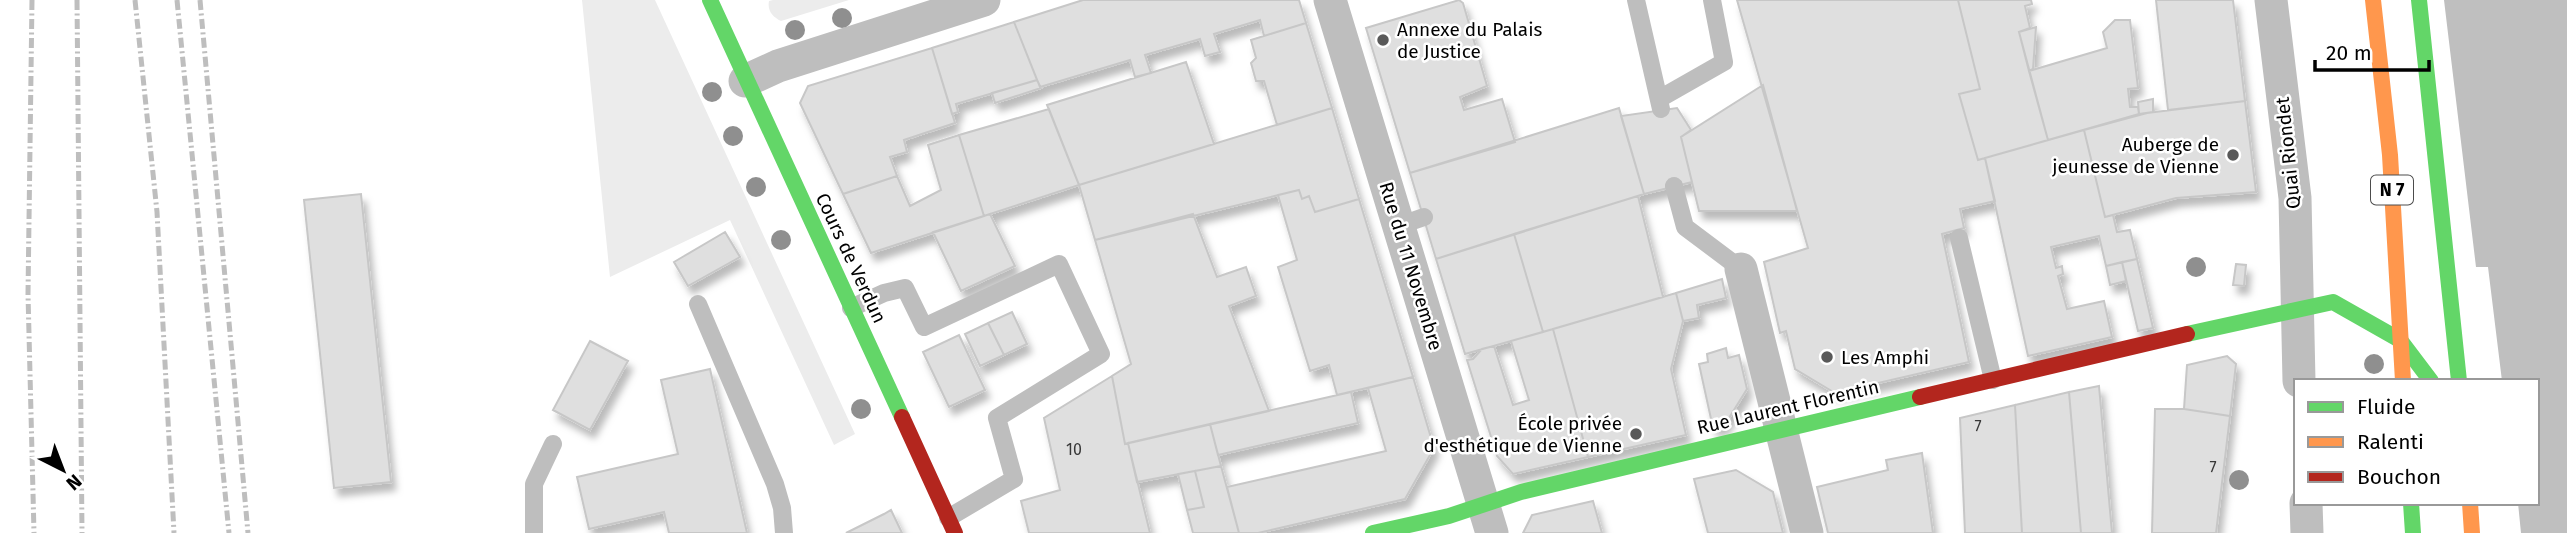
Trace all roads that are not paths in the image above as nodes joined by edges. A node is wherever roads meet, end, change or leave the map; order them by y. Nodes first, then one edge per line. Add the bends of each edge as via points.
1 (710, 0) edge
2 (984, 0) edge
3 (1330, 0) edge
4 (1636, 0) edge
5 (1712, 0) edge
6 (2271, 0) edge
7 (2373, 0) edge
8 (2419, 0) edge
9 (745, 81) junction
10 (1674, 186) dead end
11 (1959, 238) dead end
12 (1741, 270) joint
13 (698, 304) dead end
14 (2296, 307) junction
15 (851, 308) junction
16 (2400, 340) junction
17 (2299, 379) edge
18 (2403, 379) edge
19 (2429, 379) edge
20 (2459, 379) edge
21 (1993, 380) junction
22 (1780, 429) junction
23 (553, 444) dead end
24 (2306, 505) edge
25 (2411, 505) edge
26 (2470, 505) edge
27 (1487, 519) edge
28 (952, 526) edge
29 (534, 533) edge
30 (784, 533) edge
31 (1373, 533) edge
32 (1807, 533) edge
33 (2307, 533) edge
34 (2413, 533) edge
35 (2472, 533) edge

1 - 9 main road, Cours de Verdun
2 - 9 street via 778,66
3 - 27 street, Rue du 11 Novembre via 1411,222
4 - 5 lane via 1660,105 1724,62
6 - 14 street, Quai Riondet via 2295,198
7 - 16 main road, N 7 via 2390,155
8 - 20 main road, N 7
9 - 15 main road, Cours de Verdun
10 - 12 lane via 1685,227
11 - 21 lane
12 - 22 street
13 - 30 lane via 775,484
14 - 16 main road via 2333,302
14 - 17 street, Quai Riondet
14 - 21 main road, Rue Laurent Florentin
15 - 28 main road, Cours de Verdun
15 - 28 lane via 905,288 924,327 1059,264 1101,354 997,418 1014,479
16 - 18 main road, N 7
16 - 19 main road
21 - 22 main road, Rue Laurent Florentin
22 - 27 main road, Rue Laurent Florentin via 1521,492
22 - 32 street
23 - 29 lane via 534,484
24 - 33 street
25 - 34 main road
26 - 35 main road
27 - 31 main road, Rue Laurent Florentin

